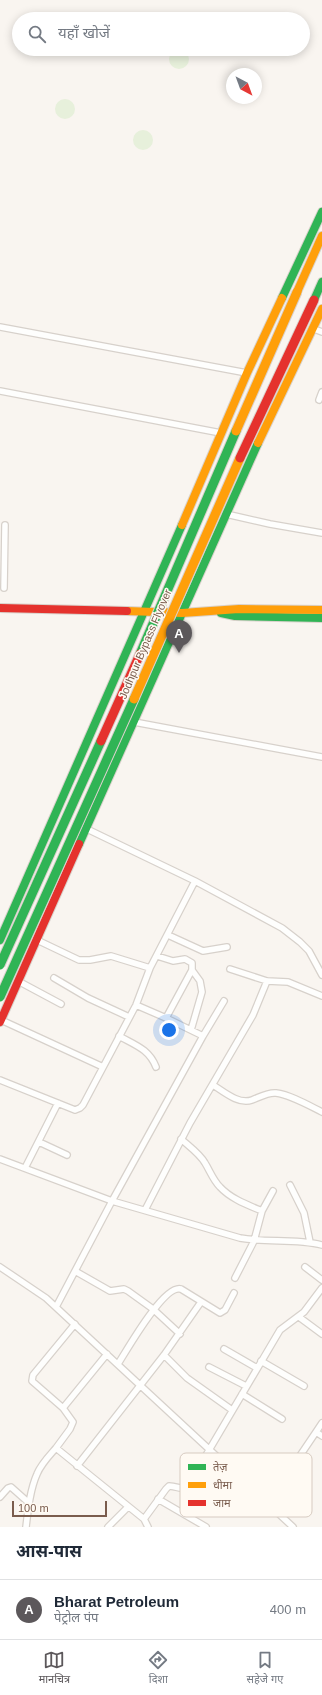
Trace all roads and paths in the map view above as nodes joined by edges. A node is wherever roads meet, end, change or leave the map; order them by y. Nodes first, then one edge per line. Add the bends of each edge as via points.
1 (322, 212) edge
2 (322, 236) edge
3 (322, 282) edge
4 (322, 308) edge
5 (0, 327) edge
6 (318, 330) edge
7 (247, 373) junction
8 (0, 391) edge
9 (322, 392) edge
10 (319, 400) dead end
11 (221, 432) junction
12 (226, 514) junction
13 (5, 525) dead end
14 (322, 533) edge
15 (2, 561) edge
16 (4, 588) dead end
17 (0, 608) edge
18 (322, 610) edge
19 (146, 611) junction
20 (182, 612) junction
21 (211, 612) junction
22 (322, 618) edge
23 (134, 722) junction
24 (322, 757) edge
25 (86, 830) junction
26 (195, 882) junction
27 (168, 935) junction
28 (0, 940) edge
29 (37, 940) junction
30 (227, 947) dead end
31 (157, 956) junction
32 (0, 965) edge
33 (150, 968) junction
34 (230, 969) dead end
35 (192, 970) junction
36 (322, 975) edge
37 (54, 978) dead end
38 (18, 981) junction
39 (268, 981) junction
40 (322, 996) edge
41 (0, 997) edge
42 (224, 1001) dead end
43 (61, 1004) dead end
44 (136, 1005) junction
45 (129, 1018) junction
46 (166, 1018) junction
47 (0, 1021) edge
48 (191, 1030) junction
49 (119, 1036) junction
50 (203, 1036) junction
51 (103, 1067) junction
52 (156, 1067) dead end
53 (0, 1080) edge
54 (213, 1085) junction
55 (58, 1104) junction
56 (322, 1112) edge
57 (181, 1139) junction
58 (39, 1142) junction
59 (67, 1155) dead end
60 (0, 1159) edge
61 (25, 1168) junction
62 (290, 1185) dead end
63 (273, 1191) dead end
64 (112, 1201) junction
65 (145, 1210) junction
66 (262, 1212) junction
67 (254, 1241) junction
68 (310, 1242) junction
69 (322, 1246) edge
70 (0, 1267) edge
71 (305, 1267) dead end
72 (75, 1271) junction
73 (235, 1278) dead end
74 (322, 1280) edge
75 (322, 1288) edge
76 (234, 1293) dead end
77 (201, 1302) junction
78 (56, 1307) junction
79 (154, 1309) junction
80 (299, 1317) junction
81 (75, 1324) junction
82 (180, 1334) junction
83 (322, 1334) edge
84 (224, 1349) dead end
85 (107, 1354) junction
86 (164, 1355) junction
87 (261, 1361) junction
88 (118, 1364) junction
89 (209, 1367) dead end
90 (257, 1368) junction
91 (140, 1384) junction
92 (246, 1386) junction
93 (304, 1386) dead end
94 (242, 1394) junction
95 (63, 1408) junction
96 (232, 1410) junction
97 (282, 1419) dead end
98 (322, 1423) edge
99 (316, 1432) junction
100 (322, 1436) edge
101 (56, 1448) junction
102 (210, 1449) junction
103 (208, 1453) edge
104 (214, 1453) edge
105 (302, 1453) edge
106 (77, 1466) junction
107 (180, 1488) edge
108 (0, 1496) edge
109 (158, 1499) junction
110 (29, 1504) junction
111 (128, 1507) junction
112 (180, 1512) edge
113 (189, 1517) edge
114 (283, 1517) edge
115 (144, 1519) junction
116 (26, 1527) edge
117 (108, 1527) edge
118 (148, 1527) edge
119 (206, 1527) edge
120 (293, 1527) edge

1 - 7 main road
2 - 32 main road, Jodhpur Bypass Flyover, bridge via 146,640
3 - 41 main road, Jodhpur Bypass Flyover, bridge via 247,441
4 - 6 main road
5 - 7 street
6 - 12 main road via 262,431
7 - 11 main road
8 - 11 street
9 - 10 street
11 - 19 main road
12 - 14 street
12 - 20 main road
13 - 15 street
15 - 16 street
17 - 19 main road
18 - 21 main road via 239,609
19 - 20 main road
19 - 28 main road
20 - 21 main road
20 - 23 main road
21 - 22 main road via 235,616
23 - 24 street
23 - 25 main road
25 - 26 street
25 - 29 main road
26 - 27 street
26 - 36 street via 282,928 309,950
27 - 30 street via 203,951
27 - 31 street
29 - 33 street via 79,960 111,956
29 - 38 main road
31 - 33 street
31 - 35 street via 173,961 189,960
33 - 44 street
34 - 39 street
35 - 46 street
35 - 48 street via 200,981 202,992
37 - 45 street
38 - 43 street
38 - 47 main road
39 - 40 street via 288,982
39 - 54 street via 253,1015
42 - 50 street
44 - 45 street
44 - 46 street
45 - 49 street
46 - 48 street
47 - 51 street
48 - 50 street
49 - 51 street
49 - 52 street via 145,1050 152,1057
50 - 64 street
51 - 55 street via 80,1108 75,1110
53 - 55 street
54 - 56 street via 242,1101 274,1093 282,1094
54 - 57 street
55 - 58 street
57 - 65 street
57 - 66 street via 205,1162 213,1178 226,1192
58 - 59 street
58 - 61 street
60 - 61 street
61 - 64 street
62 - 68 street via 304,1213
63 - 66 street
64 - 65 street
64 - 72 street
65 - 67 street
66 - 67 street
67 - 68 street
67 - 73 street
68 - 69 street
70 - 78 street
71 - 74 street
72 - 78 street
72 - 79 street via 110,1291 128,1290
75 - 80 street
76 - 77 street via 220,1313
77 - 79 street via 177,1288
77 - 82 street
78 - 81 street
79 - 82 street
79 - 88 street
80 - 83 street
80 - 87 street via 280,1330
81 - 85 street
81 - 95 street via 32,1380
82 - 86 street
84 - 90 street
85 - 88 street
85 - 95 street
86 - 91 street
86 - 96 street via 187,1378
87 - 90 street
87 - 93 street
88 - 91 street
89 - 92 street
90 - 92 street
91 - 102 street
91 - 106 street
92 - 94 street
94 - 96 street
94 - 97 street
95 - 101 street via 73,1422
96 - 102 street
98 - 99 street
99 - 100 street
99 - 105 street
101 - 106 street
101 - 110 street via 37,1474
102 - 103 street
102 - 104 street
106 - 111 street
107 - 109 street via 169,1486
108 - 110 street via 11,1487
109 - 112 street
109 - 115 street
110 - 116 street
111 - 115 street
111 - 117 street
113 - 119 street
114 - 120 street
115 - 118 street

